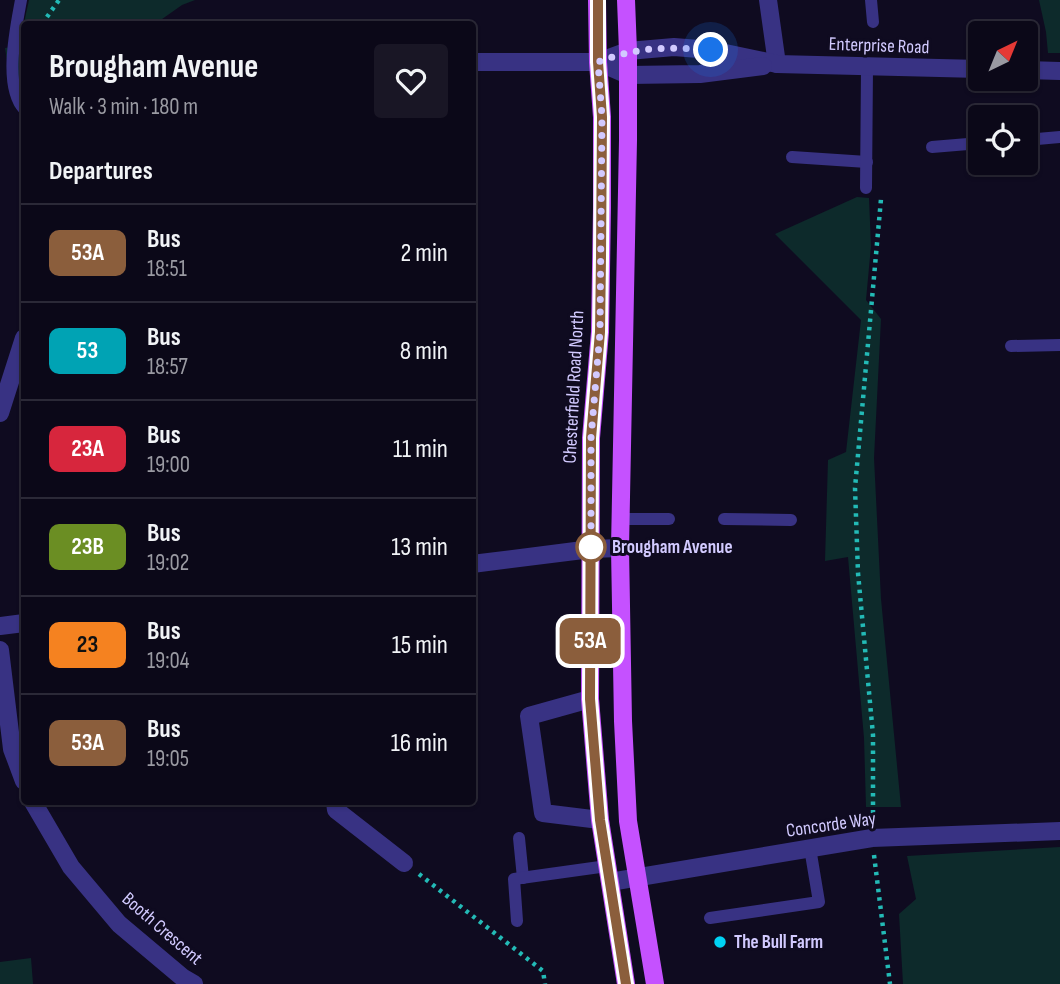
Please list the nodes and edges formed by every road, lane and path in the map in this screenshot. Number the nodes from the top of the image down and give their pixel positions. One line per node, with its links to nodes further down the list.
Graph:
1 (21, 0): 18 (lane)
2 (59, 0): 7 (path)
3 (597, 0): 11 (main road, Chesterfield Road North)
4 (626, 0): 9 (main road)
5 (768, 0): 12 (street)
6 (871, 0): 8 (lane)
7 (44, 21)
8 (873, 22)
9 (628, 51): 11 (street, Enterprise Road); 12 (street, Enterprise Road); 17 (main road)
10 (476, 62): 11 (street)
11 (598, 62): 17 (street); 35 (main road, Chesterfield Road North)
12 (777, 64): 13 (street, Enterprise Road); 17 (street, Enterprise Road)
13 (867, 68): 14 (street, Enterprise Road); 24 (lane)
14 (968, 69)
15 (1038, 70): 16 (street)
16 (1060, 71)
17 (628, 75): 30 (main road)
18 (21, 106)
19 (1060, 137): 20 (lane)
20 (1038, 139)
21 (968, 144): 22 (lane)
22 (932, 147)
23 (792, 157): 24 (lane)
24 (866, 162): 25 (lane)
25 (866, 188): 48 (path)
26 (1011, 345): 27 (lane)
27 (1060, 345)
28 (21, 347): 29 (street)
29 (0, 413)
30 (621, 519): 31 (lane); 34 (main road)
31 (669, 519)
32 (724, 519): 33 (lane)
33 (791, 520)
34 (620, 548): 35 (street); 53 (main road)
35 (591, 549): 36 (street); 40 (main road, Chesterfield Road North)
36 (476, 563)
37 (21, 623): 38 (street)
38 (0, 626)
39 (0, 650): 41 (street)
40 (590, 699): 45 (main road, Chesterfield Road North); 45 (street)
41 (6, 749): 42 (street)
42 (21, 776)
43 (35, 805): 56 (street, Booth Crescent)
44 (335, 805): 50 (street)
45 (600, 820): 51 (main road, Chesterfield Road North)
46 (1060, 831): 48 (street, Concorde Way)
47 (519, 838): 52 (lane)
48 (872, 838): 49 (street, Concorde Way); 60 (path)
49 (810, 848): 53 (street, Concorde Way); 54 (lane)
50 (404, 863): 57 (path)
51 (608, 874): 52 (lane); 53 (street, Concorde Way); 58 (main road, Chesterfield Road North)
52 (523, 878): 55 (lane)
53 (636, 878): 59 (main road)
54 (710, 918)
55 (517, 921)
56 (194, 984)
57 (545, 984)
58 (626, 984)
59 (655, 984)
60 (890, 984)

